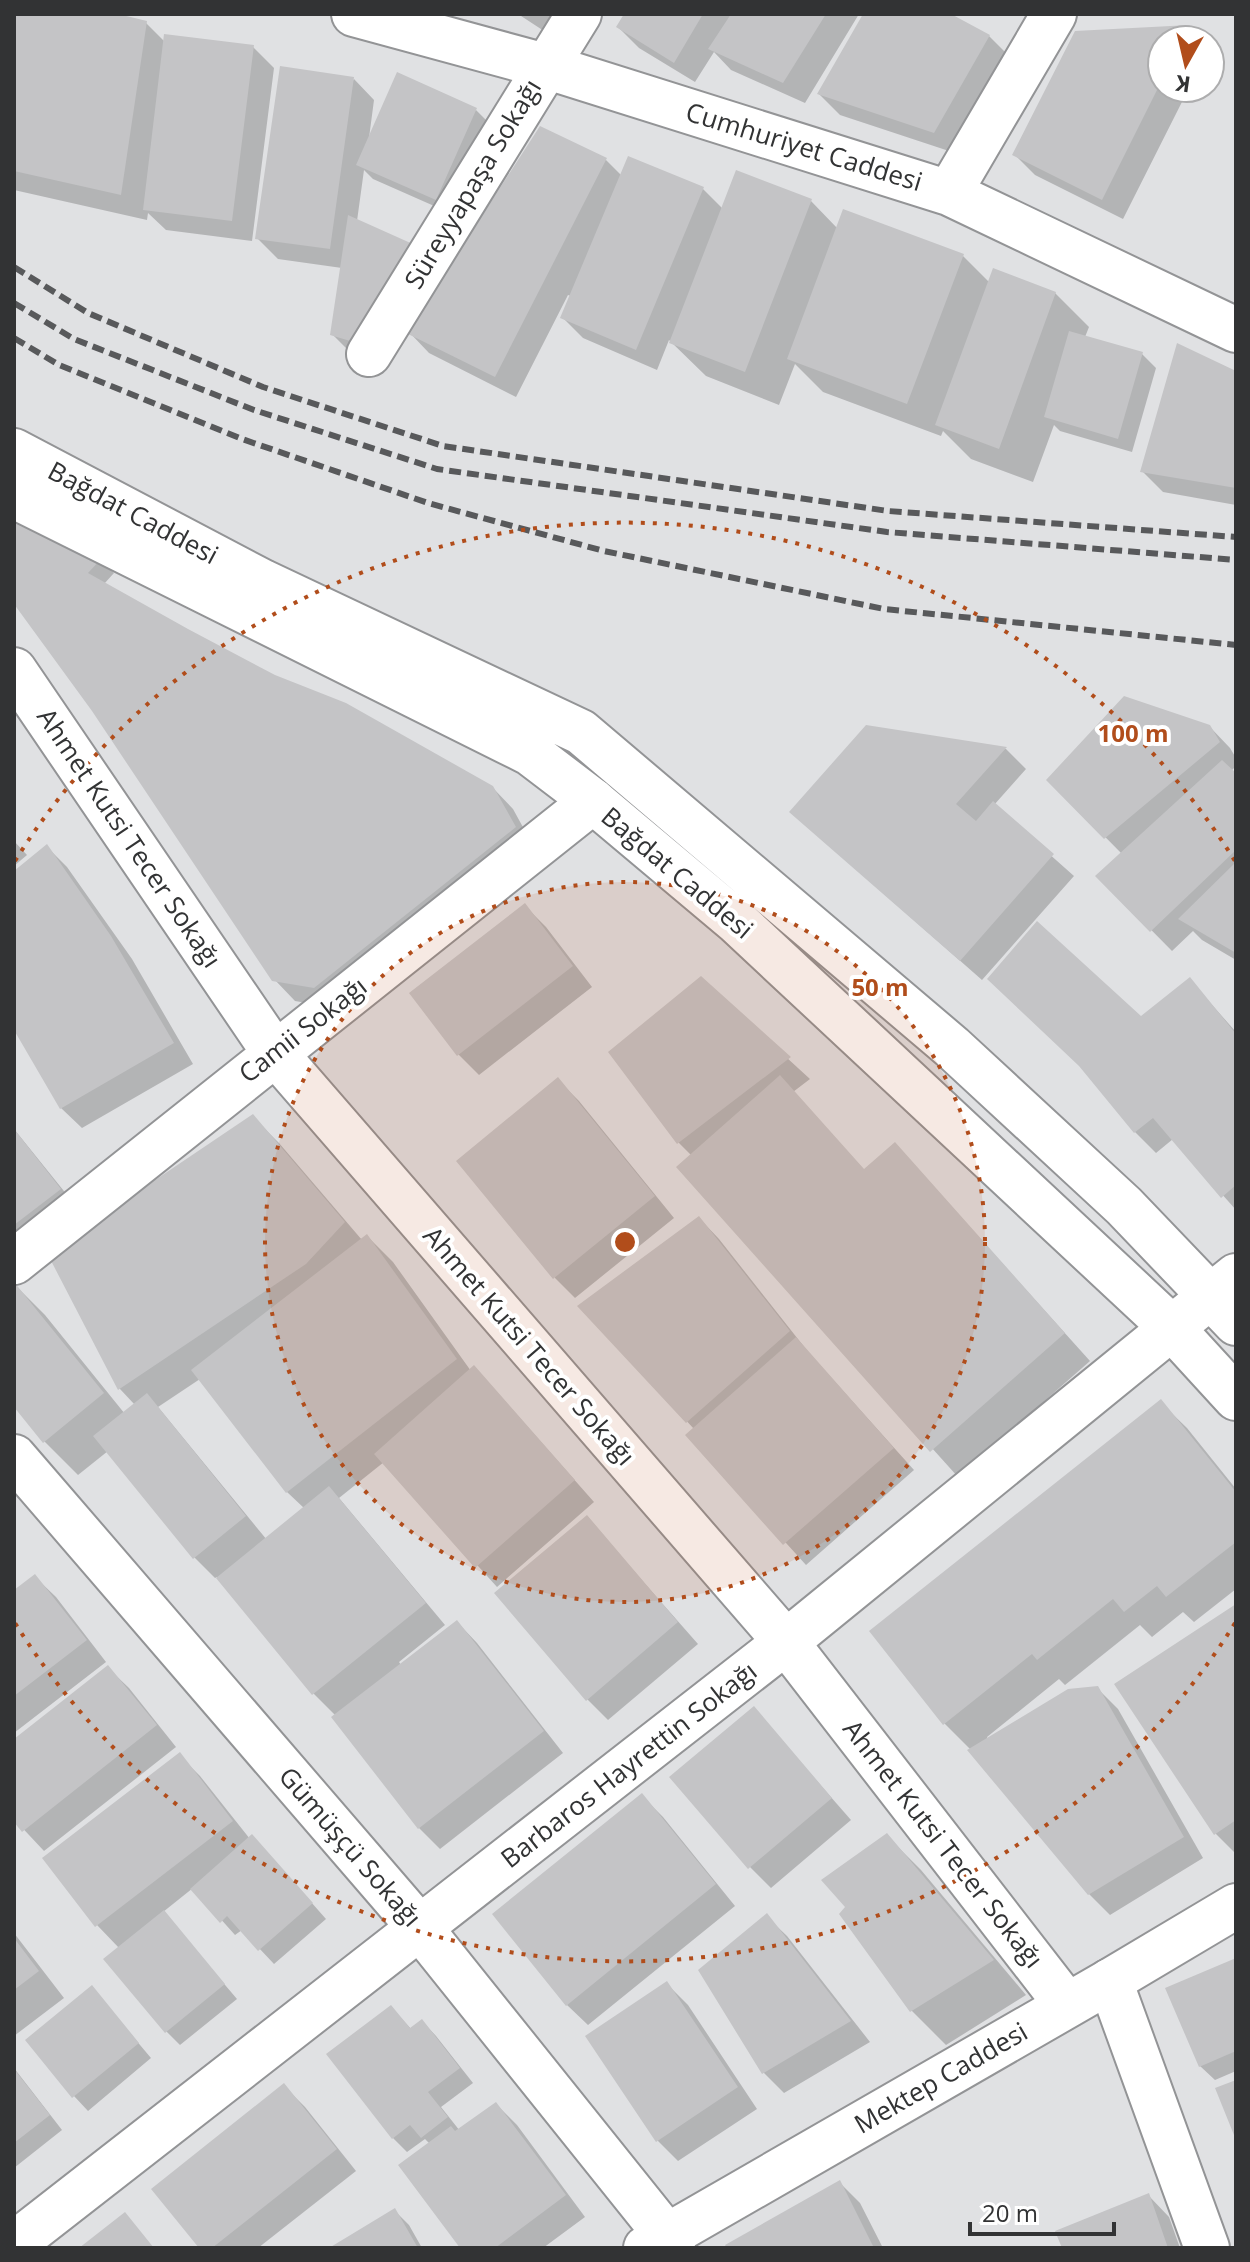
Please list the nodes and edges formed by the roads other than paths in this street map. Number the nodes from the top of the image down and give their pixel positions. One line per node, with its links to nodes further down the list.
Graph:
1 (354, 14): 4 (street, Cumhuriyet Caddesi)
2 (579, 14): 4 (street, Süreyyapaşa Sokağı)
3 (1054, 14): 5 (street)
4 (545, 66): 5 (street, Cumhuriyet Caddesi); 7 (street, Süreyyapaşa Sokağı)
5 (949, 193): 6 (street, Cumhuriyet Caddesi)
6 (1236, 330)
7 (369, 354)
8 (14, 451): 14 (street, Bağdat Caddesi)
9 (14, 496): 11 (street, Bağdat Caddesi)
10 (14, 670): 12 (street, Ahmet Kutsi Tecer Sokağı)
11 (593, 801): 12 (street, Camii Sokağı); 15 (street, Bağdat Caddesi)
12 (274, 1052): 13 (street, Camii Sokağı); 18 (street, Ahmet Kutsi Tecer Sokağı)
13 (14, 1262)
14 (1228, 1298): 15 (street, Barbaros Hayrettin Sokağı)
15 (1171, 1327): 16 (street, Bağdat Caddesi); 18 (street, Barbaros Hayrettin Sokağı)
16 (1236, 1398)
17 (14, 1457): 20 (street, Gümüşçü Sokağı)
18 (786, 1642): 20 (street, Barbaros Hayrettin Sokağı); 22 (street, Ahmet Kutsi Tecer Sokağı)
19 (1236, 1906): 21 (street, Mektep Caddesi)
20 (421, 1929): 23 (street, Barbaros Hayrettin Sokağı); 24 (street, Gümüşçü Sokağı)
21 (1110, 1981): 22 (street, Mektep Caddesi); 25 (street)
22 (1067, 2005): 24 (street, Mektep Caddesi)
23 (14, 2244)
24 (662, 2244)
25 (1207, 2248)

